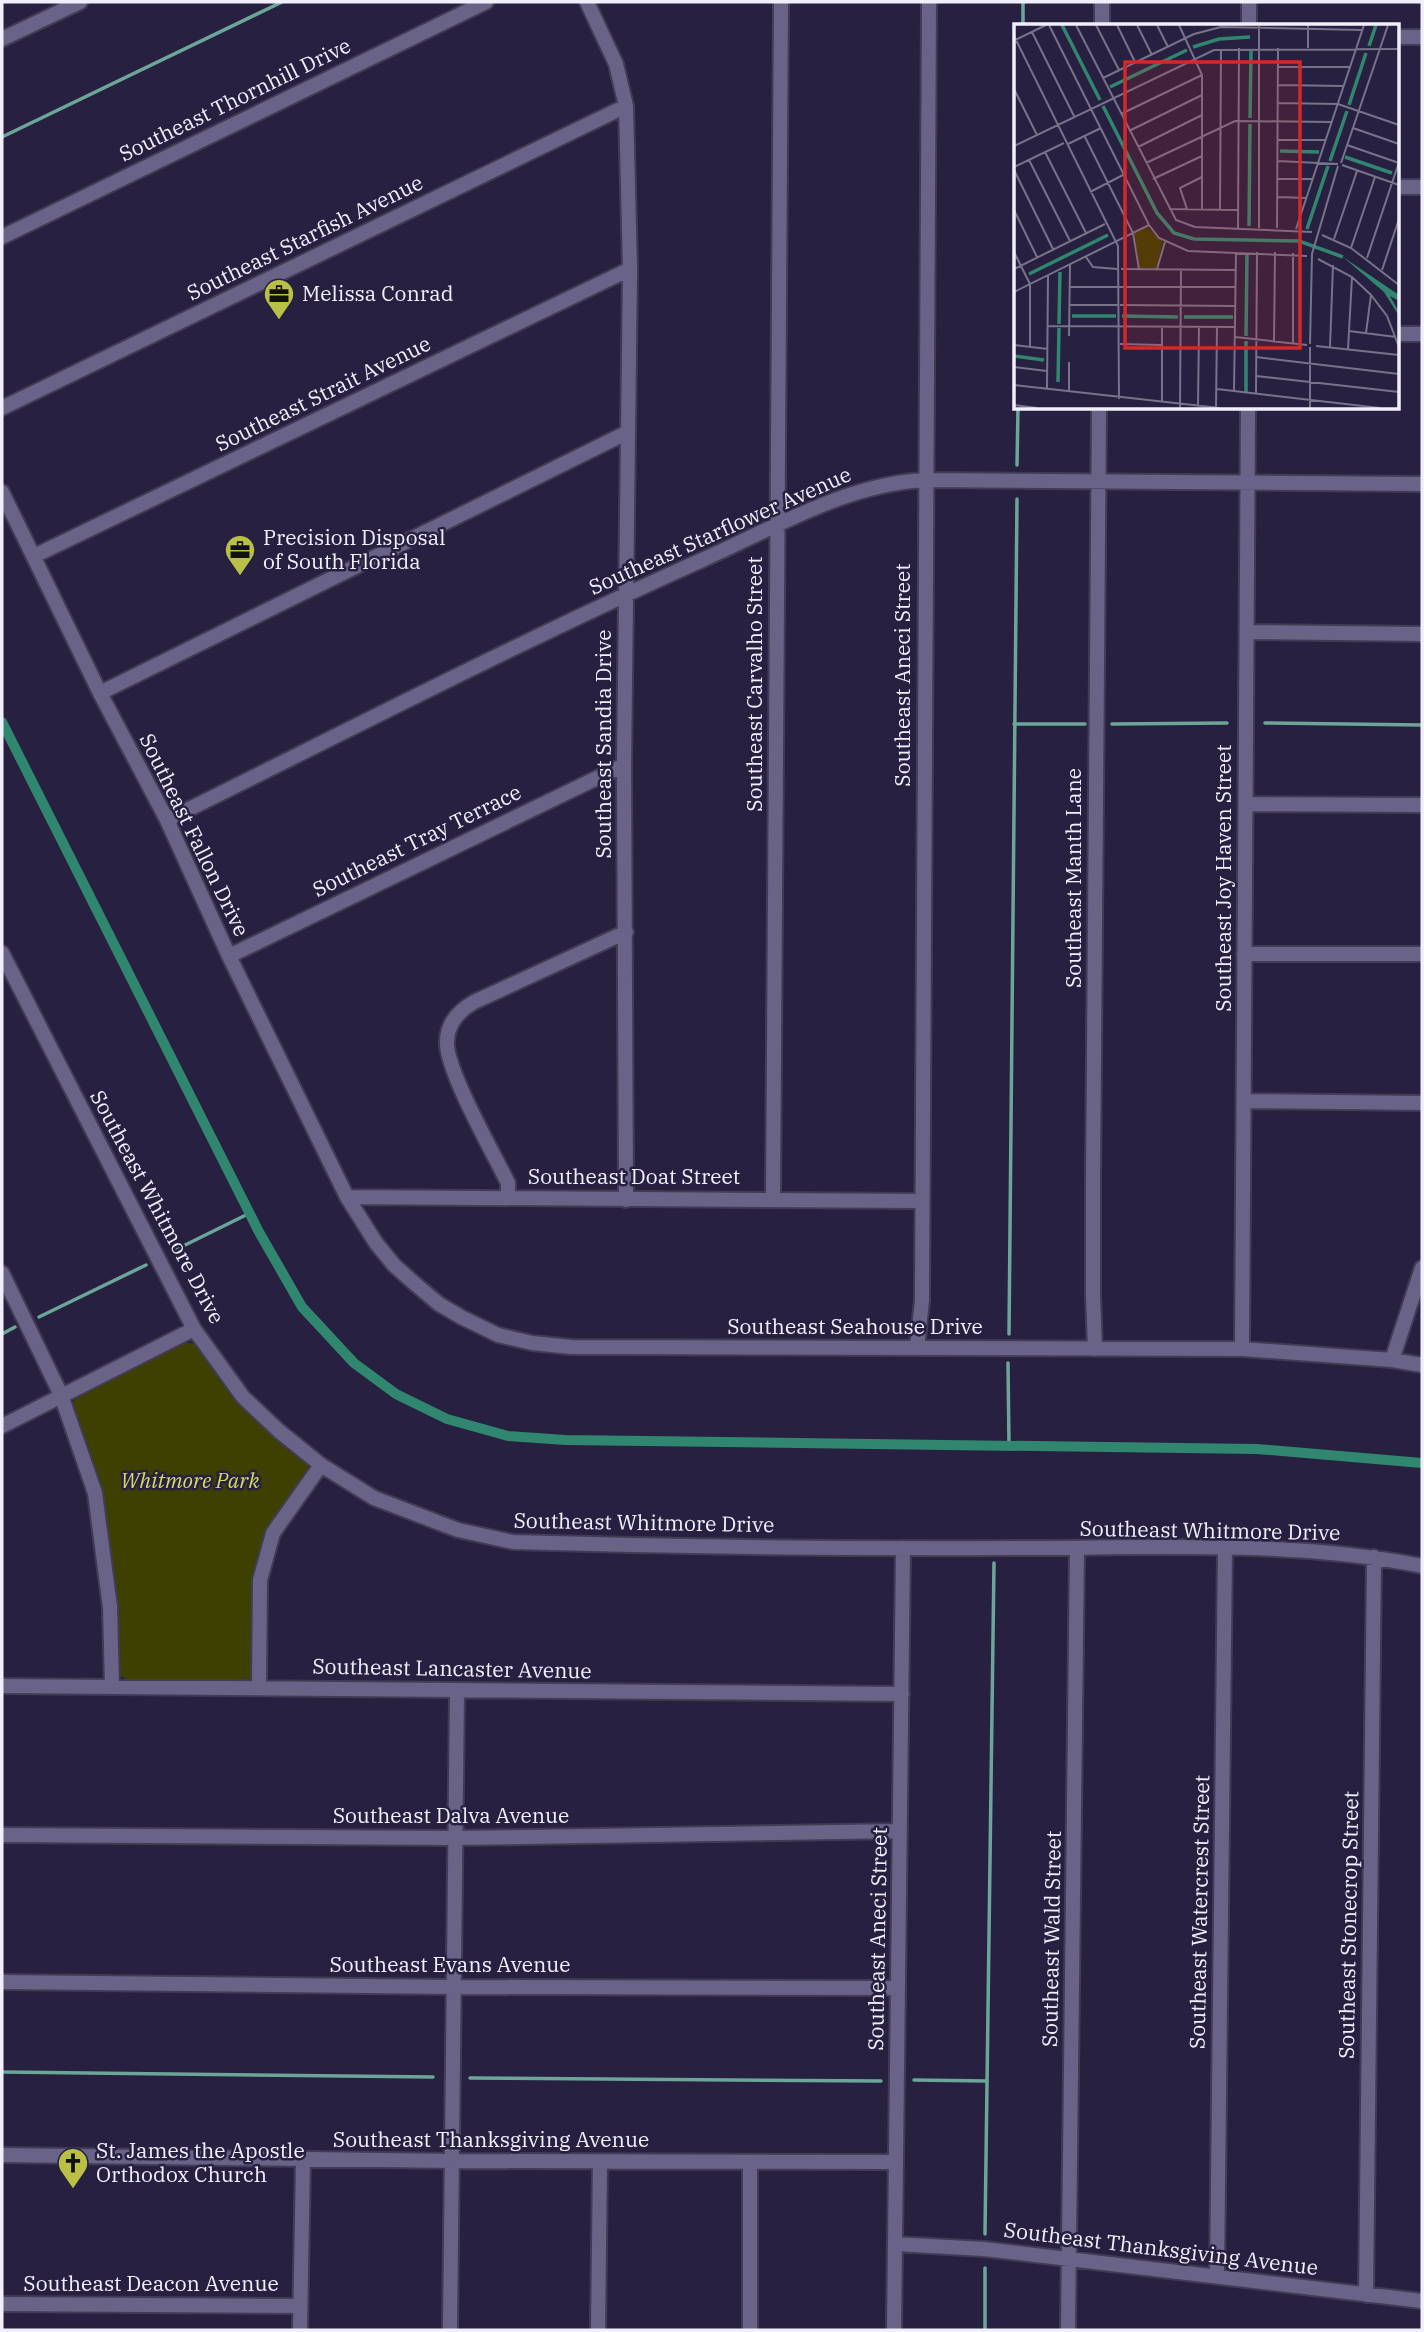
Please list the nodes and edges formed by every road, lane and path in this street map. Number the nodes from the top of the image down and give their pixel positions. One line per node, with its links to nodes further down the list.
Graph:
1 (80, 2): 12 (street)
2 (486, 2): 16 (street, Southeast Thornhill Drive)
3 (587, 2): 13 (street, Southeast Sandia Drive)
4 (781, 2): 29 (street, Southeast Carvalho Street)
5 (929, 2): 24 (street, Southeast Aneci Street)
6 (1102, 2): 8 (street)
7 (1249, 2): 9 (street)
8 (1102, 24)
9 (1249, 24)
10 (1400, 37): 11 (street)
11 (1422, 37)
12 (2, 39)
13 (626, 106): 17 (street, Southeast Sandia Drive); 20 (street, Southeast Starfish Avenue)
14 (1400, 187): 15 (street)
15 (1422, 187)
16 (2, 237)
17 (630, 269): 23 (street, Southeast Sandia Drive); 30 (street, Southeast Strait Avenue)
18 (1400, 334): 19 (street)
19 (1422, 334)
20 (2, 408)
21 (1099, 410): 25 (street, Southeast Manth Lane)
22 (1248, 410): 26 (street, Southeast Joy Haven Street)
23 (628, 432): 31 (street, Southeast Sandia Drive); 34 (street)
24 (925, 480): 25 (street, Southeast Starflower Avenue); 29 (street, Southeast Starflower Avenue); 50 (street, Southeast Aneci Street)
25 (1098, 481): 26 (street, Southeast Starflower Avenue); 55 (street, Southeast Manth Lane)
26 (1247, 484): 27 (street, Southeast Starflower Avenue); 32 (street, Southeast Joy Haven Street)
27 (1422, 484)
28 (2, 492): 30 (street, Southeast Fallon Drive)
29 (777, 526): 31 (street, Southeast Starflower Avenue); 48 (street, Southeast Carvalho Street)
30 (34, 556): 34 (street, Southeast Fallon Drive)
31 (626, 594): 35 (street, Southeast Sandia Drive); 38 (street, Southeast Starflower Avenue)
32 (1247, 632): 33 (street); 36 (street, Southeast Joy Haven Street)
33 (1422, 634)
34 (100, 694): 38 (street, Southeast Fallon Drive)
35 (624, 765): 39 (street, Southeast Sandia Drive); 43 (street, Southeast Tray Terrace)
36 (1246, 804): 37 (street); 41 (street, Southeast Joy Haven Street)
37 (1422, 805)
38 (167, 820): 43 (street, Southeast Fallon Drive)
39 (626, 932): 47 (street); 49 (street, Southeast Sandia Drive)
40 (2, 953): 53 (street, Southeast Whitmore Drive)
41 (1244, 954): 42 (street); 44 (street, Southeast Joy Haven Street)
42 (1422, 954)
43 (229, 956): 46 (street, Southeast Fallon Drive)
44 (1244, 1101): 45 (street); 56 (street, Southeast Joy Haven Street)
45 (1422, 1103)
46 (347, 1197): 47 (street, Southeast Doat Street); 54 (street, Southeast Seahouse Drive)
47 (508, 1197): 49 (street, Southeast Doat Street)
48 (773, 1198): 49 (street, Southeast Doat Street); 50 (street, Southeast Doat Street)
49 (626, 1200)
50 (921, 1201): 54 (street, Southeast Aneci Street)
51 (1422, 1268): 57 (street)
52 (2, 1273): 59 (street)
53 (194, 1329): 59 (street); 61 (street, Southeast Whitmore Drive)
54 (917, 1348): 55 (street, Southeast Seahouse Drive)
55 (1096, 1349): 56 (street, Southeast Seahouse Drive)
56 (1242, 1349): 57 (street, Southeast Seahouse Drive)
57 (1392, 1360): 58 (street, Southeast Seahouse Drive)
58 (1422, 1365)
59 (61, 1395): 60 (street); 68 (street)
60 (2, 1426)
61 (321, 1465): 62 (street, Southeast Whitmore Drive); 69 (street)
62 (903, 1548): 63 (street, Southeast Whitmore Drive); 71 (street, Southeast Aneci Street)
63 (1077, 1548): 64 (street, Southeast Whitmore Drive); 85 (street, Southeast Wald Street)
64 (1225, 1548): 65 (street, Southeast Whitmore Drive); 86 (street, Southeast Watercrest Street)
65 (1374, 1557): 66 (street, Southeast Whitmore Drive); 87 (street, Southeast Stonecrop Street)
66 (1422, 1566)
67 (2, 1686): 68 (street, Southeast Lancaster Avenue)
68 (112, 1686): 69 (street, Southeast Lancaster Avenue)
69 (259, 1686): 70 (street, Southeast Lancaster Avenue)
70 (457, 1691): 71 (street, Southeast Lancaster Avenue); 74 (street)
71 (902, 1693): 72 (street, Southeast Aneci Street)
72 (900, 1831): 74 (street, Southeast Dalva Avenue); 77 (street, Southeast Aneci Street)
73 (2, 1835): 74 (street, Southeast Dalva Avenue)
74 (455, 1838): 76 (street)
75 (2, 1982): 76 (street, Southeast Evans Avenue)
76 (453, 1987): 77 (street, Southeast Evans Avenue); 80 (street)
77 (898, 1988): 83 (street, Southeast Aneci Street)
78 (2, 2155): 79 (street, Southeast Thanksgiving Avenue)
79 (303, 2159): 80 (street, Southeast Thanksgiving Avenue); 90 (street)
80 (453, 2161): 81 (street, Southeast Thanksgiving Avenue); 92 (street)
81 (600, 2162): 82 (street, Southeast Thanksgiving Avenue); 93 (street)
82 (750, 2162): 83 (street, Southeast Thanksgiving Avenue); 94 (street)
83 (896, 2162): 84 (street, Southeast Aneci Street)
84 (895, 2244): 85 (street, Southeast Thanksgiving Avenue); 95 (street, Southeast Aneci Street)
85 (1069, 2260): 86 (street, Southeast Thanksgiving Avenue); 96 (street, Southeast Wald Street)
86 (1217, 2276): 87 (street, Southeast Thanksgiving Avenue)
87 (1366, 2295): 88 (street, Southeast Thanksgiving Avenue)
88 (1422, 2301)
89 (2, 2304): 90 (street, Southeast Deacon Avenue)
90 (300, 2306): 91 (street)
91 (300, 2330)
92 (450, 2330)
93 (598, 2330)
94 (750, 2330)
95 (894, 2330)
96 (1068, 2330)

